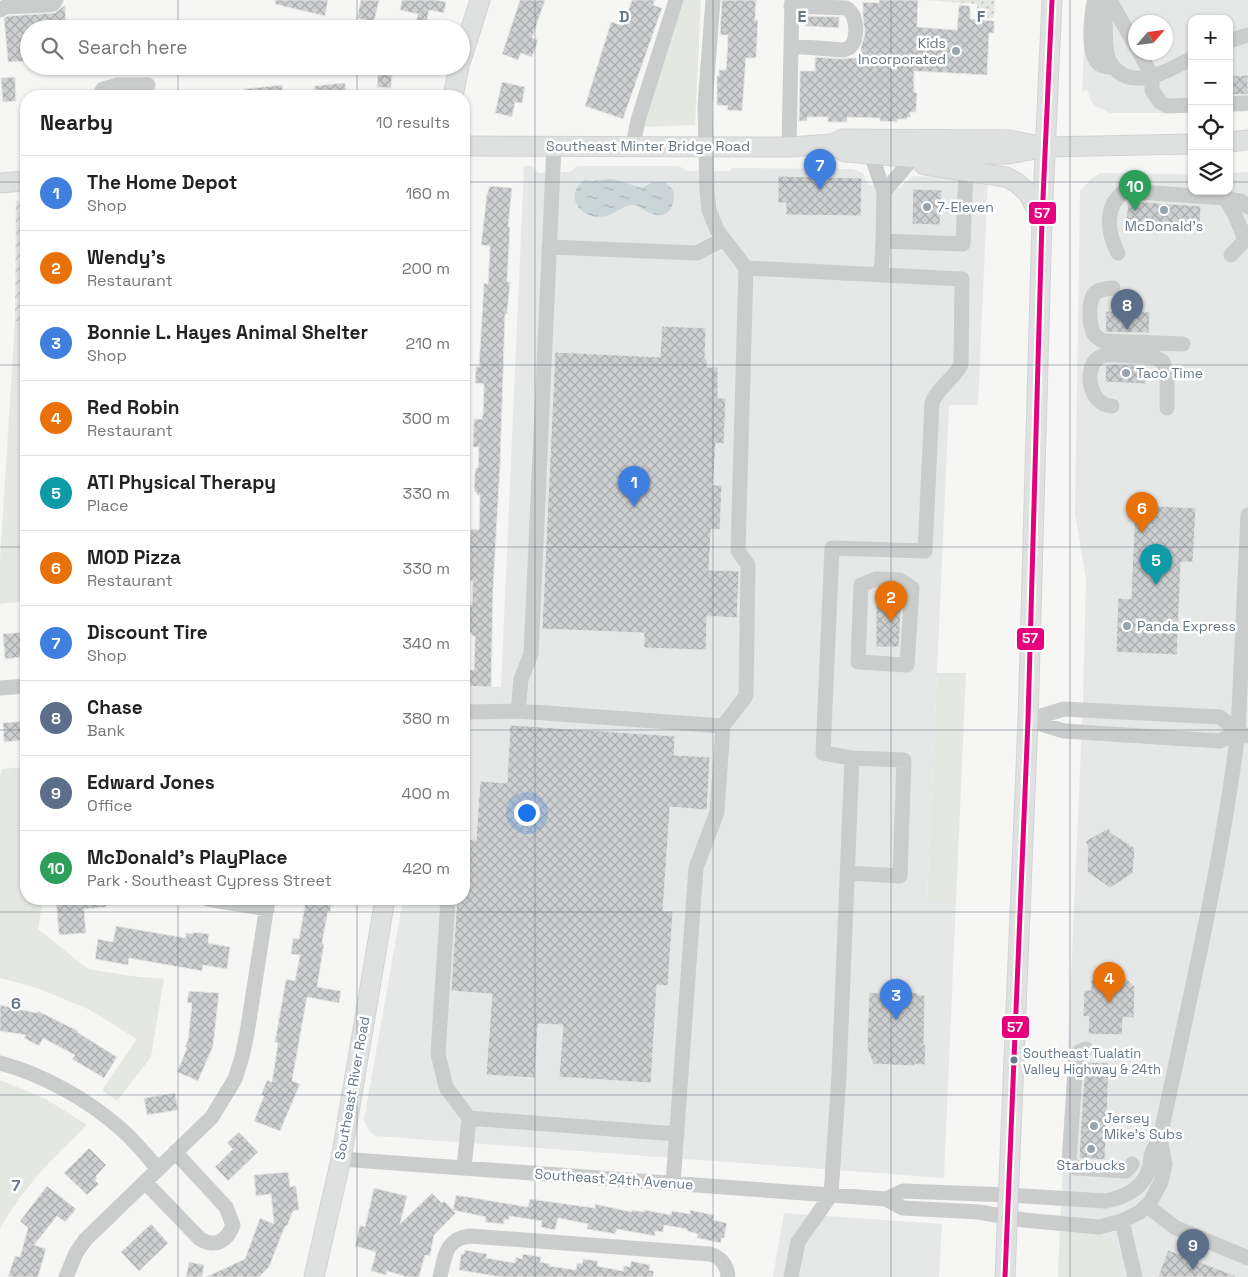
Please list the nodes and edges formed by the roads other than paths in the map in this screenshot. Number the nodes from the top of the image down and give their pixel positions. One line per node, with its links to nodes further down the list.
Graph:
1 (56, 0): 10 (street)
2 (480, 0): 11 (main road)
3 (676, 0): 33 (street)
4 (713, 0): 34 (street)
5 (1052, 0): 36 (main road)
6 (1096, 0): 18 (street)
7 (1105, 0): 18 (street)
8 (1110, 0): 12 (street)
9 (792, 3): 15 (street); 15 (street)
10 (0, 10)
11 (470, 32)
12 (1128, 33)
13 (1248, 35): 14 (street)
14 (1233, 40)
15 (791, 46): 35 (street)
16 (1143, 60): 20 (street)
17 (1188, 60): 20 (street)
18 (1113, 67): 20 (street)
19 (458, 75): 23 (main road)
20 (1152, 76): 26 (street)
21 (148, 85): 22 (street)
22 (102, 90)
23 (454, 90)
24 (1248, 103): 25 (street)
25 (1233, 104)
26 (1188, 105)
27 (1248, 140): 28 (main road)
28 (1233, 142)
29 (832, 144): 35 (main road, Southeast Minter Bridge Road); 36 (main road, Southeast Minter Bridge Road); 37 (main road, Southeast Minter Bridge Road)
30 (1188, 144): 36 (main road)
31 (554, 145): 32 (main road, Southeast Minter Bridge Road); 33 (main road, Southeast Minter Bridge Road); 49 (street)
32 (470, 146)
33 (633, 146): 34 (main road, Southeast Minter Bridge Road)
34 (706, 146): 35 (main road, Southeast Minter Bridge Road); 47 (street)
35 (788, 147)
36 (1046, 148): 38 (main road, Southeast Minter Bridge Road); 45 (main road)
37 (871, 154): 38 (main road, Southeast Minter Bridge Road); 42 (street)
38 (916, 158): 39 (main road); 42 (street)
39 (966, 171): 45 (main road); 48 (street)
40 (20, 181): 41 (main road)
41 (0, 183)
42 (884, 192): 48 (street)
43 (1225, 198): 44 (street); 46 (street); 50 (street)
44 (1248, 207)
45 (1042, 220): 64 (main road)
46 (1247, 236): 51 (street)
47 (724, 239): 49 (street); 52 (street)
48 (883, 241): 53 (street)
49 (549, 247): 62 (street)
50 (1118, 253)
51 (1231, 254)
52 (746, 268): 53 (street); 65 (street)
53 (881, 275): 67 (street)
54 (1113, 288): 55 (street)
55 (1183, 344)
56 (1112, 406): 57 (street)
57 (1166, 408)
58 (1248, 515): 66 (street)
59 (907, 665): 59 (street)
60 (20, 686): 61 (street)
61 (0, 688)
62 (518, 710): 63 (street); 65 (street)
63 (470, 712)
64 (1028, 720): 66 (street); 66 (street); 85 (main road)
65 (722, 726): 75 (street)
66 (1243, 734): 76 (street)
67 (852, 758): 68 (street); 68 (street)
68 (848, 873): 84 (street)
69 (268, 905): 77 (street)
70 (383, 905): 78 (main road, Southeast River Road)
71 (448, 905): 74 (street)
72 (1086, 1049): 79 (street)
73 (0, 1063): 81 (street)
74 (469, 1118): 75 (street); 80 (street)
75 (677, 1134): 83 (street)
76 (1160, 1138): 85 (street, Southeast 24th Avenue); 87 (street)
77 (175, 1152): 81 (street); 82 (street)
78 (341, 1158): 80 (street, Southeast 24th Avenue); 92 (main road, Southeast River Road)
79 (1132, 1164)
80 (464, 1168): 83 (street, Southeast 24th Avenue)
81 (158, 1169): 82 (street)
82 (144, 1182): 91 (street)
83 (673, 1183): 84 (street, Southeast 24th Avenue)
84 (831, 1195): 86 (street, Southeast 24th Avenue); 95 (street)
85 (1008, 1195): 86 (street, Southeast 24th Avenue); 88 (main road)
86 (886, 1199): 88 (street, Southeast 24th Avenue)
87 (1147, 1206): 89 (street, Southeast 24th Avenue); 90 (street)
88 (1007, 1217): 89 (street, Southeast 24th Avenue); 96 (main road)
89 (1122, 1221): 97 (street)
90 (1248, 1258)
91 (66, 1277)
92 (314, 1277)
93 (440, 1277): 94 (street)
94 (728, 1277)
95 (791, 1277)
96 (1005, 1277)
97 (1135, 1277)

